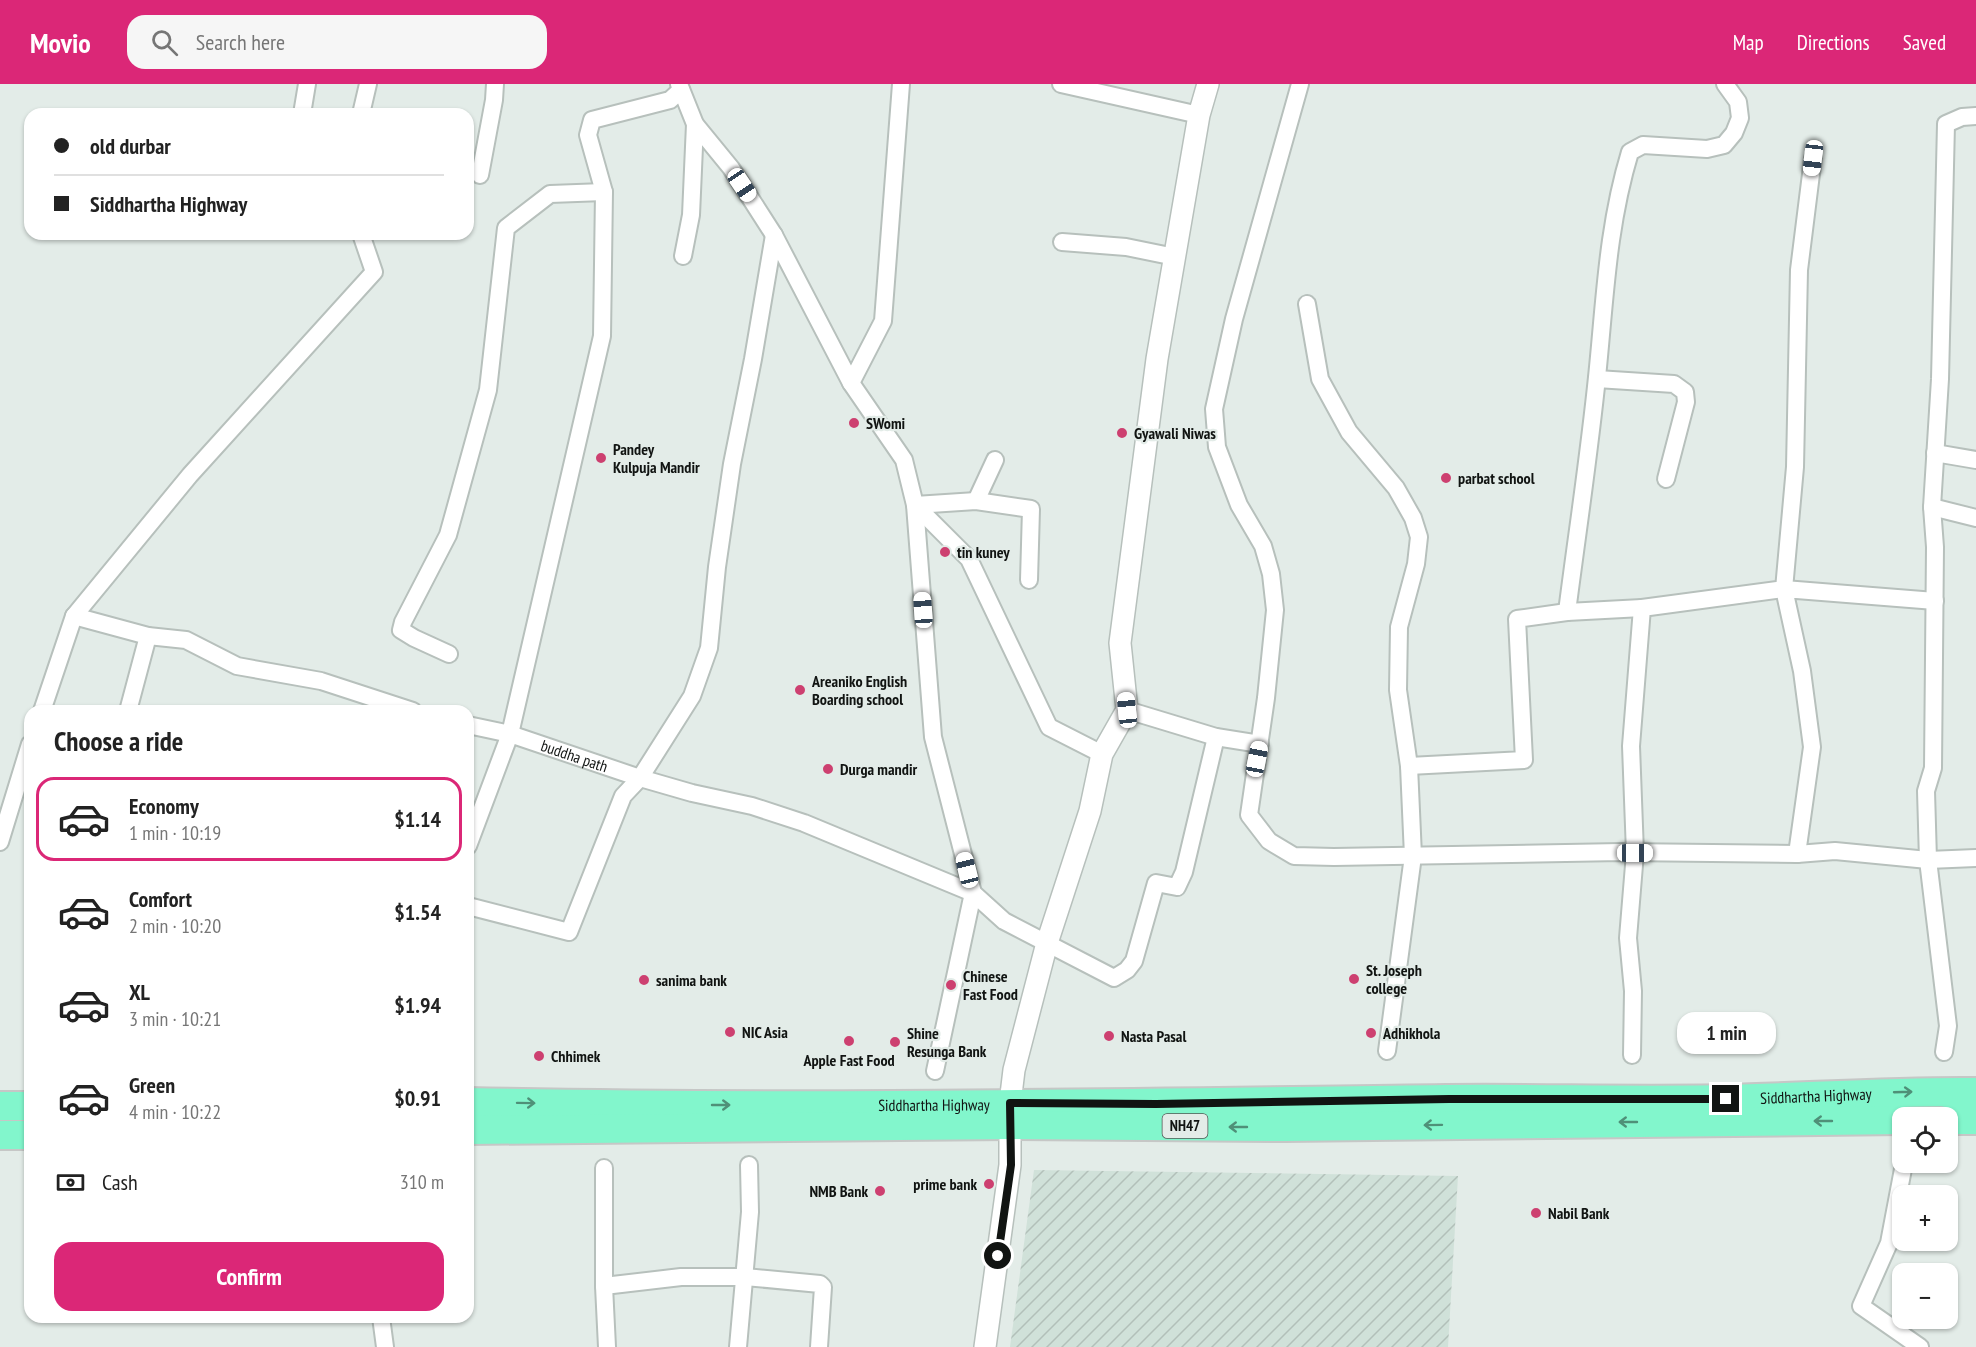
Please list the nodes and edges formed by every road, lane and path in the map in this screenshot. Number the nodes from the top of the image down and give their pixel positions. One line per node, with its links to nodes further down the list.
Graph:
1 (307, 84): 10 (street)
2 (368, 84): 11 (street)
3 (495, 84): 16 (street)
4 (901, 84): 25 (street)
5 (1061, 84): 12 (street)
6 (1208, 84): 12 (street)
7 (1300, 84): 49 (street)
8 (1725, 84): 24 (street)
9 (680, 87): 14 (street); 17 (street)
10 (303, 108)
11 (362, 108)
12 (1199, 115): 22 (street)
13 (1976, 116): 26 (street)
14 (695, 124): 18 (street); 21 (street)
15 (1813, 158): 35 (street)
16 (480, 175)
17 (604, 192): 41 (street); 47 (street)
18 (774, 235): 25 (street); 53 (street)
19 (363, 240): 39 (street)
20 (1062, 242): 22 (street)
21 (683, 256)
22 (1174, 257): 45 (street)
23 (1307, 304): 52 (street)
24 (1597, 379): 29 (street); 38 (street)
25 (851, 383): 31 (street)
26 (1935, 453): 28 (street); 32 (street)
27 (995, 460): 30 (street)
28 (1976, 460)
29 (1666, 479)
30 (976, 501): 31 (street); 34 (street)
31 (915, 505): 50 (street); 61 (street)
32 (1932, 507): 33 (street); 36 (street)
33 (1976, 518)
34 (1029, 580)
35 (1784, 590): 36 (street); 37 (street); 57 (street)
36 (1935, 601): 60 (street)
37 (1642, 608): 38 (street); 56 (street)
38 (1567, 612): 52 (street)
39 (74, 616): 40 (street); 42 (street)
40 (148, 636): 43 (street); 44 (street)
41 (449, 654)
42 (44, 705)
43 (130, 705)
44 (395, 705)
45 (1127, 710): 48 (street); 50 (street)
46 (474, 725): 47 (street, buddha path)
47 (510, 734): 53 (street, buddha path); 54 (street)
48 (1216, 737): 49 (street); 63 (street)
49 (1260, 744): 58 (street)
50 (1102, 753): 63 (street)
51 (24, 764): 55 (street)
52 (1409, 766): 58 (street)
53 (640, 778): 61 (street, buddha path); 62 (street)
54 (474, 830)
55 (0, 842)
56 (1635, 853): 57 (street); 58 (street); 66 (street)
57 (1797, 854): 60 (street)
58 (1413, 856): 64 (street)
59 (1976, 858): 60 (street)
60 (1928, 860): 65 (street)
61 (973, 892): 63 (street); 67 (street)
62 (474, 908)
63 (1047, 943): 72 (street)
64 (1387, 1051)
65 (1944, 1052)
66 (1632, 1055)
67 (935, 1071)
68 (1976, 1092): 72 (highway, Siddhartha Highway / NH47, one-way to 68)
69 (474, 1102): 72 (highway, Siddhartha Highway / NH47, one-way to 72)
70 (0, 1106): 71 (highway)
71 (24, 1106)
72 (1010, 1114): 73 (highway, Siddhartha Highway / NH47, one-way to 72); 76 (highway, Siddhartha Highway / NH47); 89 (street)
73 (1892, 1120)
74 (1958, 1120): 75 (highway)
75 (1976, 1120)
76 (474, 1130)
77 (0, 1135): 78 (highway)
78 (24, 1135)
79 (749, 1165): 82 (street)
80 (604, 1168): 83 (street)
81 (1902, 1173): 90 (street)
82 (745, 1277): 83 (street); 87 (street); 88 (street)
83 (604, 1286): 86 (street)
84 (382, 1323): 85 (street)
85 (385, 1347)
86 (607, 1347)
87 (738, 1347)
88 (819, 1347)
89 (985, 1347)
90 (1920, 1347)

